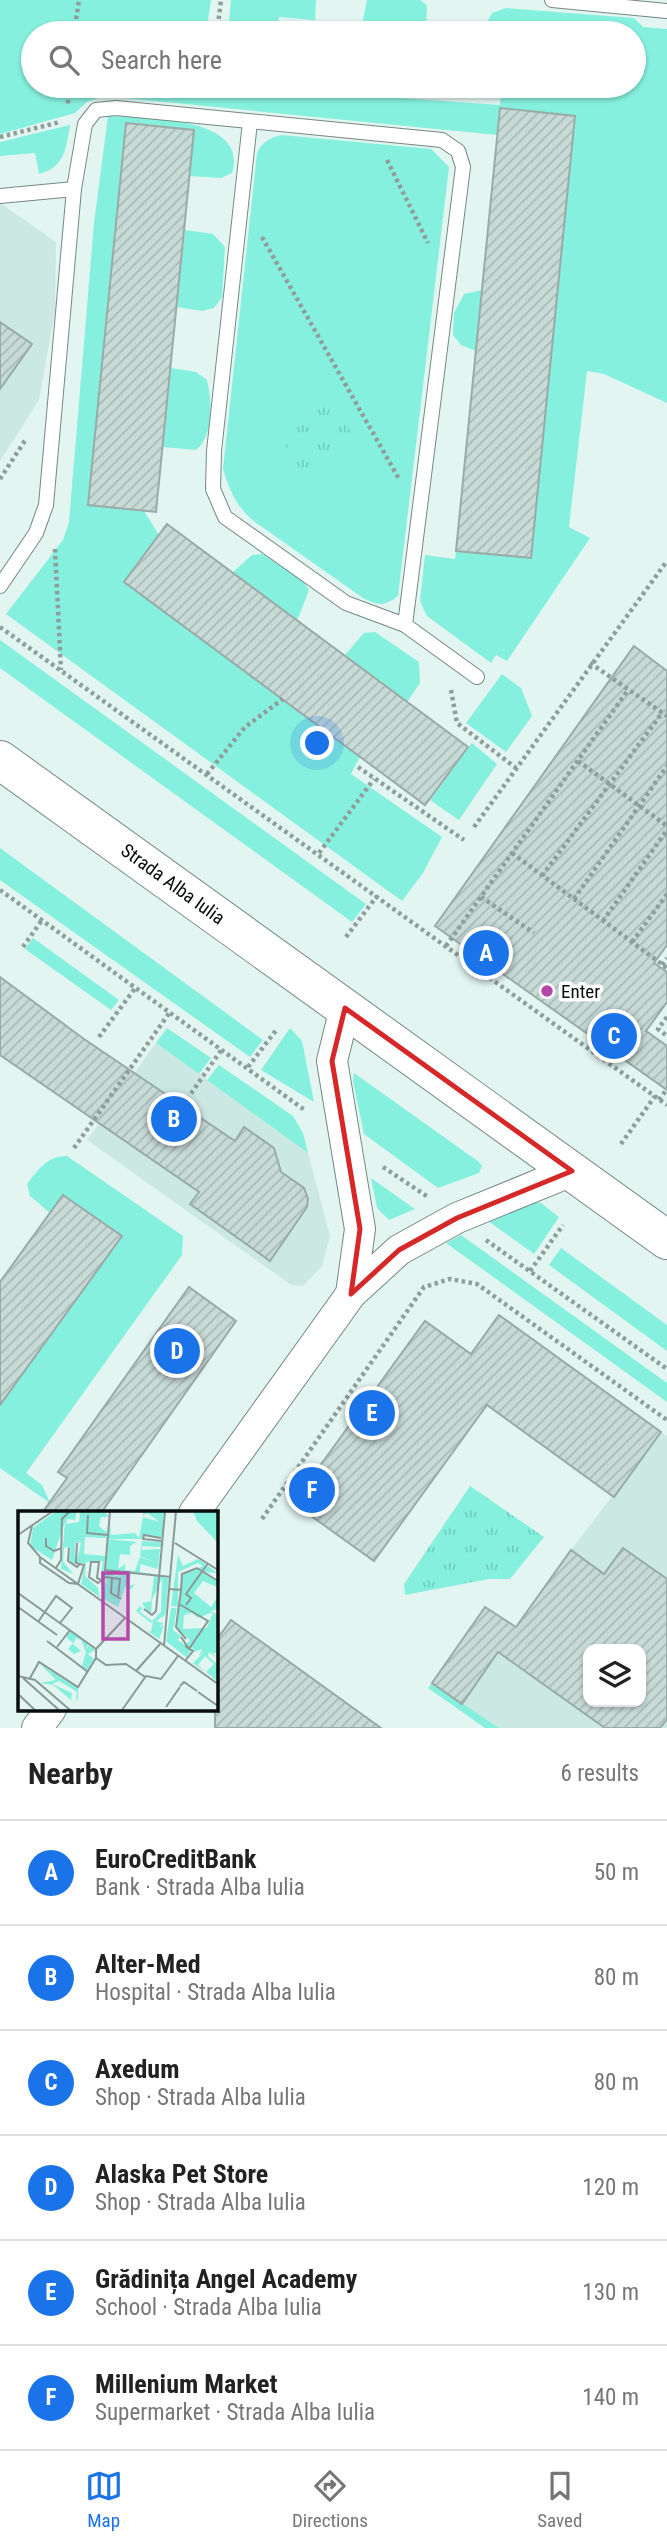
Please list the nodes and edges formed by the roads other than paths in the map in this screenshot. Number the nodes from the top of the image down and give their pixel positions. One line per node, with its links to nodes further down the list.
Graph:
1 (552, 0): 2 (lane)
2 (667, 11)
3 (250, 122): 4 (lane); 7 (lane); 7 (lane)
4 (74, 189): 5 (lane); 6 (lane)
5 (0, 196)
6 (0, 586)
7 (405, 625): 8 (lane)
8 (477, 677)
9 (0, 760): 10 (main road, Strada Alba Iulia)
10 (345, 1008): 11 (main road, Strada Alba Iulia); 13 (street)
11 (572, 1171): 12 (main road, Strada Alba Iulia); 13 (street)
12 (667, 1240)
13 (351, 1294): 14 (street)
14 (195, 1511)
15 (50, 1710): 16 (street)
16 (37, 1728)

